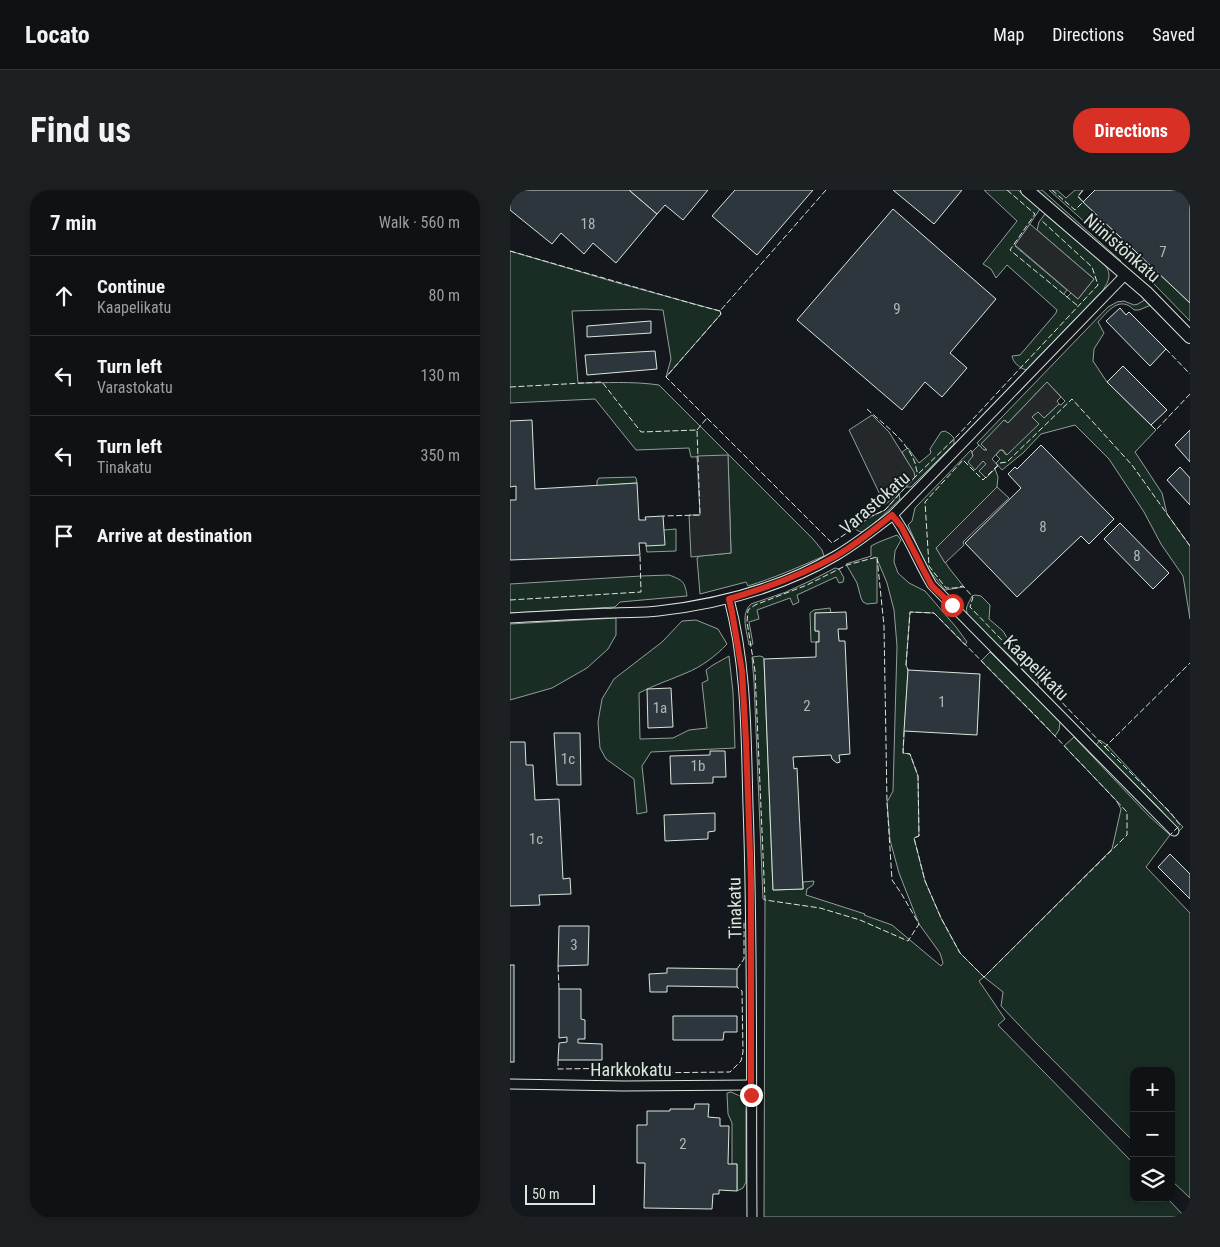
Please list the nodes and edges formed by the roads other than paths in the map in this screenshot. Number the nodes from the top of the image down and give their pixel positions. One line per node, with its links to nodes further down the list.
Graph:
1 (1027, 190): 2 (street, Niinistönkatu)
2 (1126, 274): 3 (street, Niinistönkatu); 4 (street, Varastokatu)
3 (1190, 337)
4 (892, 515): 5 (street, Varastokatu); 7 (street, Kaapelikatu)
5 (729, 599): 6 (street, Varastokatu); 9 (street, Tinakatu)
6 (510, 618)
7 (1174, 831)
8 (510, 1084): 9 (street, Harkkokatu)
9 (751, 1085): 10 (street, Tinakatu)
10 (752, 1217)

